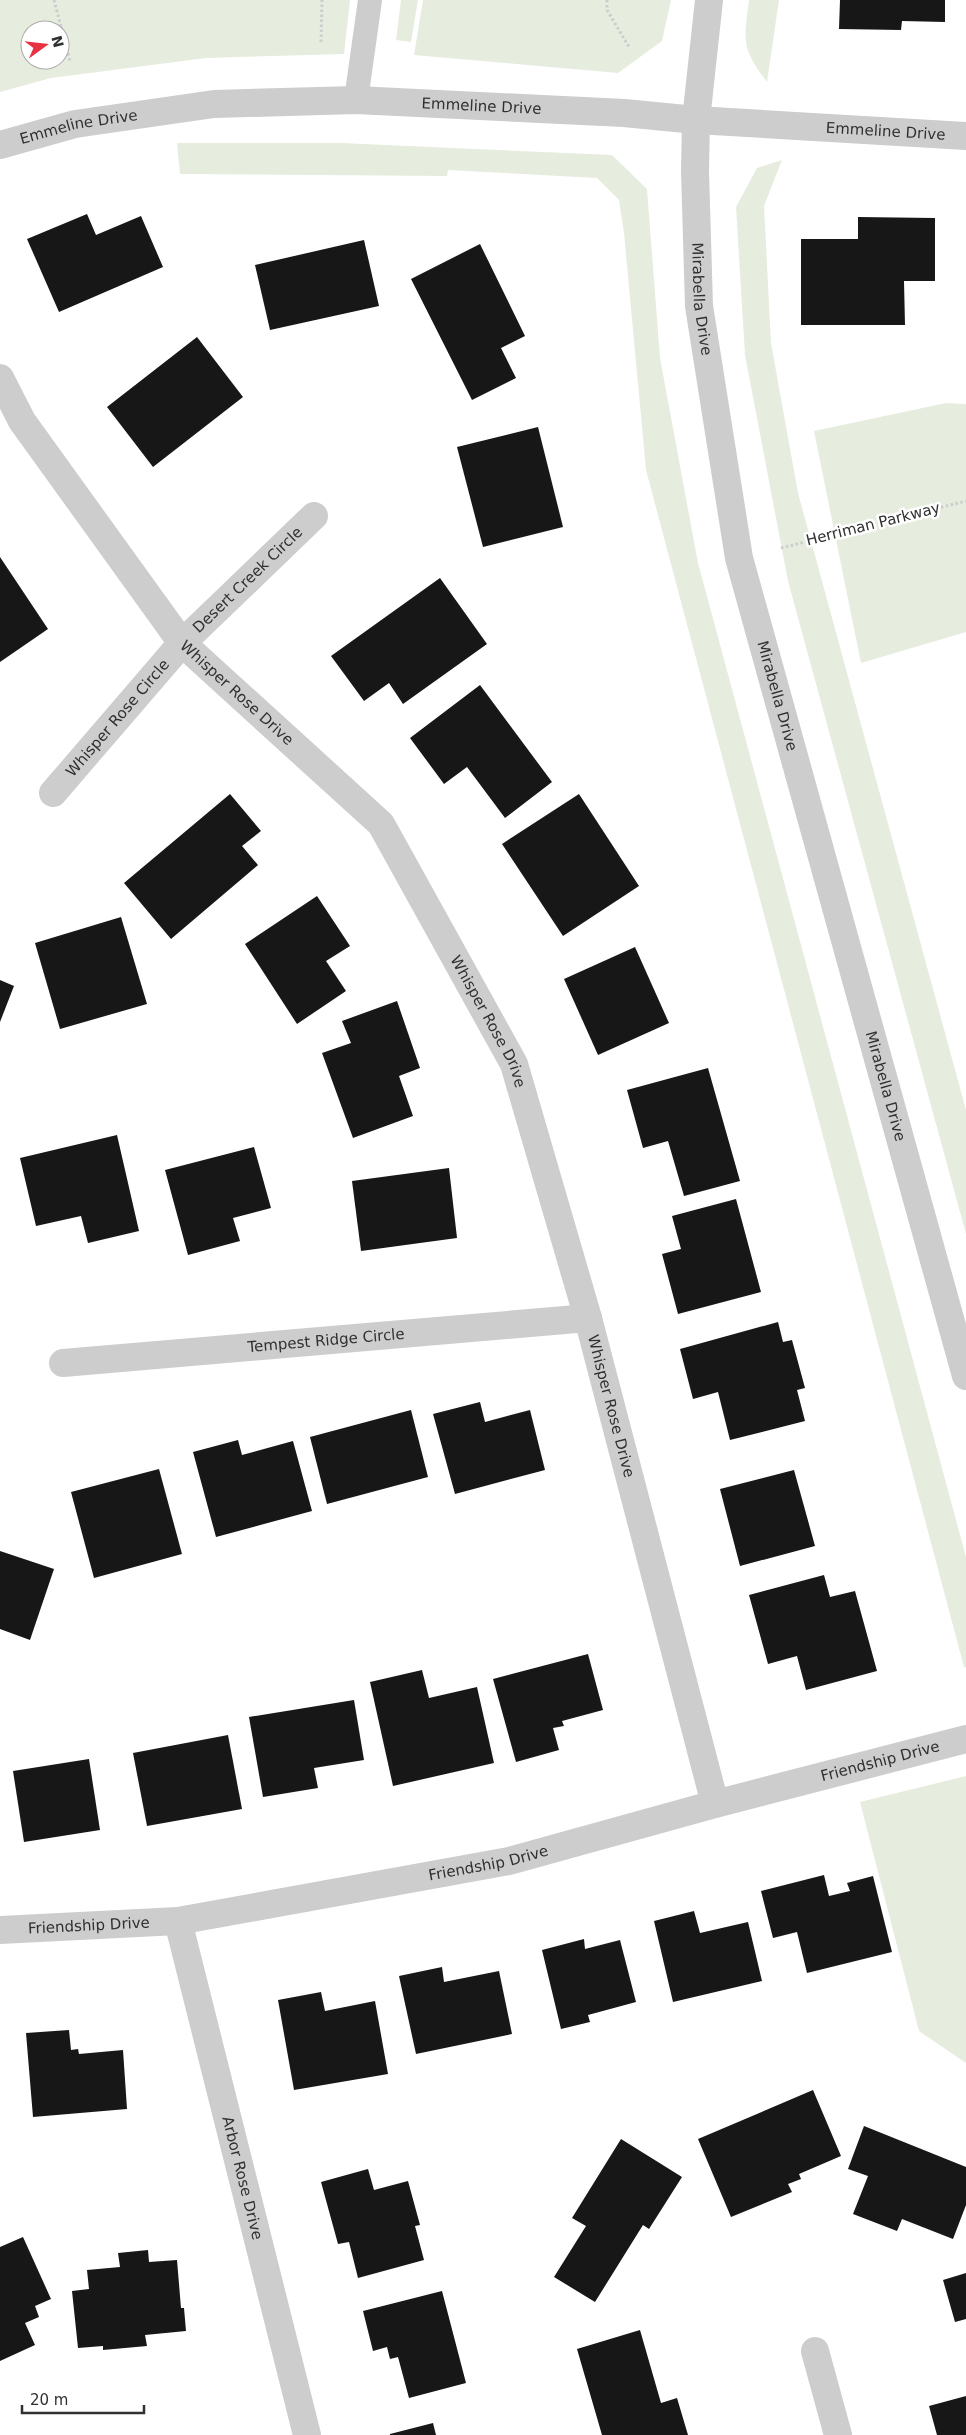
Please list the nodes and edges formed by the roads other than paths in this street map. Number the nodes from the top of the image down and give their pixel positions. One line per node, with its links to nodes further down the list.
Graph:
1 (370, 0): 3 (lane)
2 (709, 0): 4 (street, Mirabella Drive)
3 (356, 100): 4 (street, Emmeline Drive); 6 (street, Emmeline Drive)
4 (696, 120): 5 (street, Emmeline Drive); 13 (street, Mirabella Drive)
5 (966, 136)
6 (0, 145)
7 (0, 378): 9 (street, Whisper Rose Drive)
8 (314, 516): 9 (street, Desert Creek Circle)
9 (182, 643): 10 (street, Whisper Rose Circle); 11 (street, Whisper Rose Drive)
10 (53, 793)
11 (588, 1318): 12 (street, Tempest Ridge Circle); 15 (street, Whisper Rose Drive)
12 (63, 1363)
13 (966, 1376)
14 (966, 1739): 15 (street, Friendship Drive)
15 (715, 1804): 16 (street, Friendship Drive)
16 (178, 1921): 17 (street, Friendship Drive); 19 (street, Arbor Rose Drive)
17 (0, 1930)
18 (814, 2351): 20 (street)
19 (307, 2435)
20 (838, 2435)

